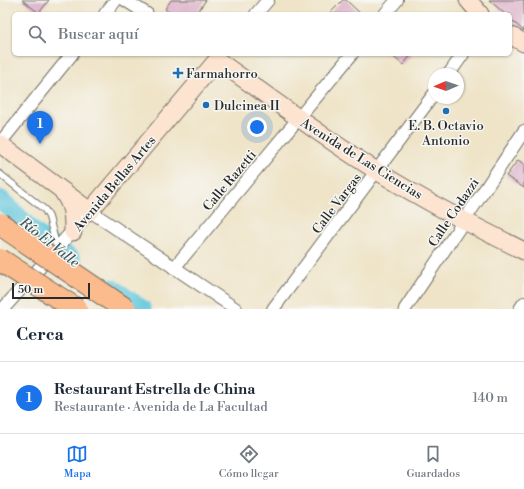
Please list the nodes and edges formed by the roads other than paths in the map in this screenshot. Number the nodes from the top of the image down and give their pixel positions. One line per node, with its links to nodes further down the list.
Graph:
1 (116, 0): 6 (street)
2 (125, 0): 7 (street)
3 (268, 0): 8 (street)
4 (397, 0): 9 (street)
5 (468, 0): 10 (street)
6 (107, 12)
7 (143, 12)
8 (258, 12)
9 (387, 12)
10 (478, 12)
11 (512, 36): 12 (street)
12 (524, 43)
13 (70, 56): 21 (street)
14 (215, 56): 19 (street, Avenida de Las Ciencias); 25 (street, Avenida Bellas Artes)
15 (350, 56): 19 (street, Calle Razetti)
16 (462, 56): 17 (street)
17 (452, 68)
18 (428, 102): 22 (street, Calle Vargas)
19 (299, 118): 22 (street, Avenida de Las Ciencias); 34 (street, Calle Razetti)
20 (524, 130): 27 (street, Calle Codazzi)
21 (0, 143): 24 (street)
22 (377, 171): 27 (street, Avenida de Las Ciencias); 43 (street, Calle Vargas)
23 (0, 174): 31 (lane)
24 (61, 188): 25 (street); 26 (street); 29 (street)
25 (106, 192): 26 (street, Avenida Bellas Artes)
26 (90, 211): 29 (street, Avenida Bellas Artes); 34 (street)
27 (464, 221): 32 (street, Avenida de Las Ciencias); 44 (street, Calle Codazzi)
28 (0, 224): 41 (highway, bridge)
29 (72, 232): 31 (street, Avenida Bellas Artes)
30 (0, 239): 40 (highway)
31 (57, 249): 37 (street, Avenida Bellas Artes)
32 (524, 251)
33 (0, 260): 39 (highway, bridge)
34 (174, 268): 42 (street)
35 (0, 275): 38 (highway)
36 (524, 303): 45 (street)
37 (3, 309)
38 (53, 309)
39 (76, 309)
40 (103, 309)
41 (125, 309)
42 (236, 309)
43 (273, 309)
44 (405, 309)
45 (520, 309)

